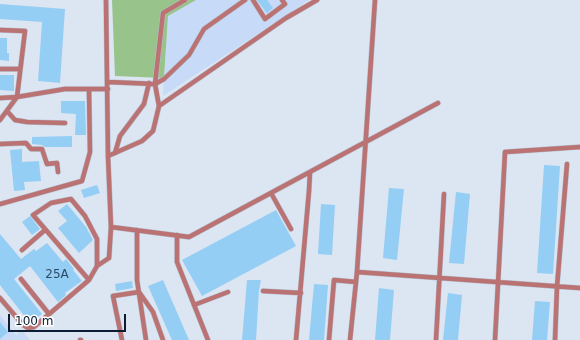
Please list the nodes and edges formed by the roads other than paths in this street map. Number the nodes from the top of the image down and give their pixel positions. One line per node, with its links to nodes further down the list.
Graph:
1 (106, 0): 11 (lane)
2 (185, 0): 13 (lane)
3 (246, 0): 13 (lane)
4 (253, 0): 5 (lane)
5 (282, 0)
6 (317, 0): 19 (lane)
7 (374, 0): 23 (lane)
8 (0, 30): 10 (lane)
9 (0, 69): 10 (lane)
10 (20, 69): 16 (lane)
11 (108, 82): 12 (lane); 15 (lane)
12 (149, 83): 13 (lane); 26 (lane)
13 (154, 84): 19 (lane)
14 (89, 89): 15 (lane); 16 (lane); 33 (lane)
15 (108, 89): 27 (lane)
16 (17, 97): 17 (lane); 20 (lane)
17 (0, 98)
18 (438, 103): 23 (lane)
19 (159, 106): 26 (lane)
20 (7, 111): 21 (lane); 22 (lane)
21 (0, 120)
22 (65, 123)
23 (365, 142): 30 (lane); 41 (lane)
24 (0, 144): 29 (lane)
25 (580, 147): 46 (lane)
26 (115, 152): 27 (lane)
27 (108, 156): 34 (lane)
28 (566, 164): 47 (lane)
29 (58, 172)
30 (310, 172): 31 (lane); 52 (lane)
31 (271, 193): 37 (lane); 38 (lane)
32 (444, 194): 42 (lane)
33 (0, 204)
34 (111, 227): 36 (lane); 40 (lane)
35 (45, 230): 39 (lane); 40 (lane); 44 (lane)
36 (137, 230): 38 (lane); 50 (lane)
37 (290, 230)
38 (177, 235): 54 (lane)
39 (22, 250)
40 (97, 266): 44 (lane)
41 (358, 272): 42 (lane); 45 (lane)
42 (440, 278): 46 (lane); 63 (lane)
43 (21, 279): 55 (lane)
44 (89, 280): 55 (lane)
45 (356, 282): 61 (lane); 62 (lane)
46 (499, 282): 47 (lane); 64 (lane)
47 (557, 287): 48 (lane); 65 (lane)
48 (580, 288)
49 (263, 291): 52 (lane)
50 (139, 292): 56 (lane); 57 (lane); 58 (lane)
51 (228, 292): 54 (lane)
52 (301, 293): 60 (lane)
53 (0, 298): 55 (lane)
54 (194, 305): 59 (lane)
55 (49, 314)
56 (122, 340)
57 (146, 340)
58 (163, 340)
59 (208, 340)
60 (296, 340)
61 (329, 340)
62 (350, 340)
63 (436, 340)
64 (495, 340)
65 (555, 340)

